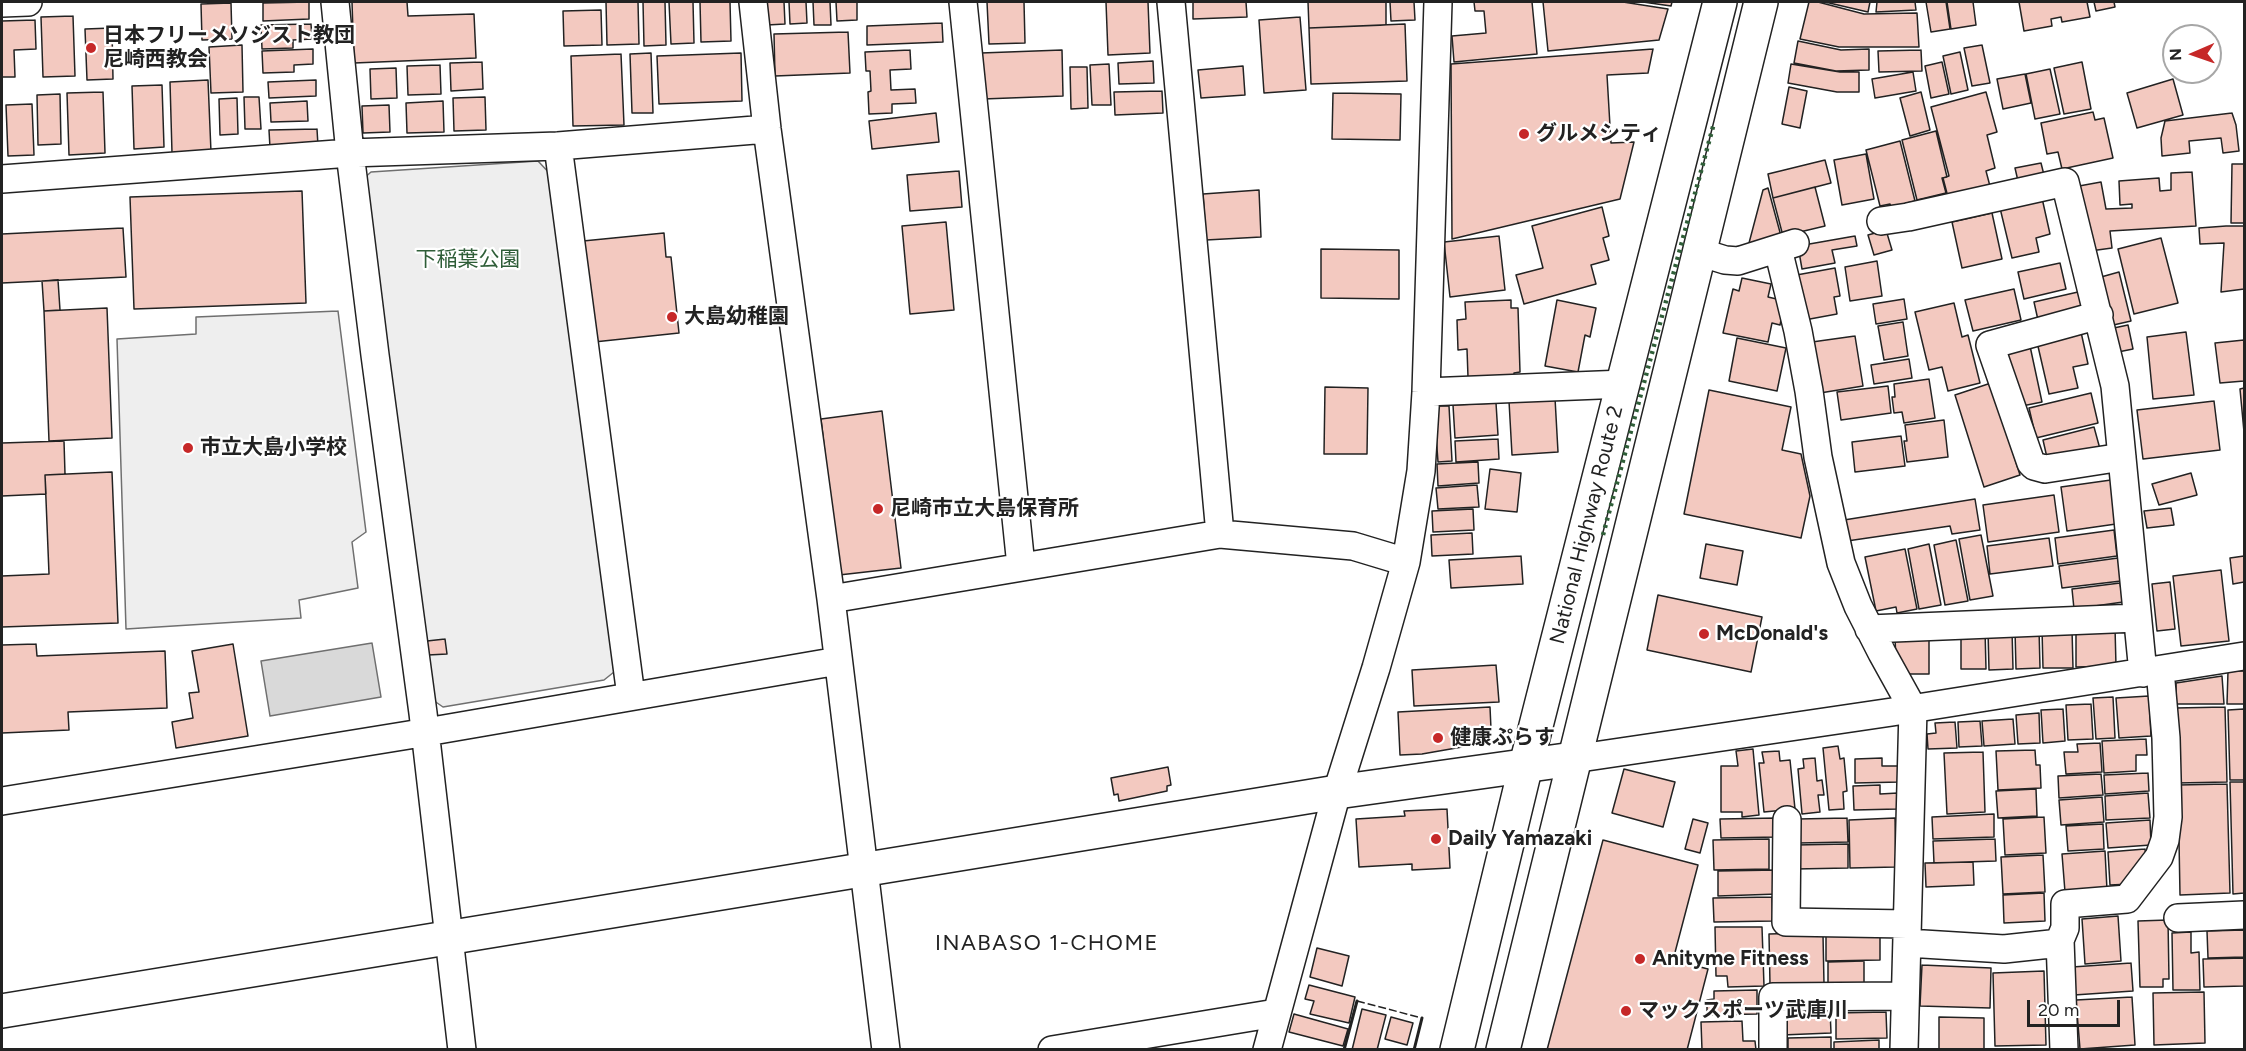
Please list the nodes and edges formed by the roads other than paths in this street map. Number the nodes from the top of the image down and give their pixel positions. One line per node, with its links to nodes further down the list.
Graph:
1 (28, 2): 9 (street)
2 (335, 2): 12 (street)
3 (753, 2): 10 (street)
4 (963, 2): 22 (street)
5 (1171, 2): 20 (street)
6 (1438, 2): 18 (street)
7 (1720, 2): 17 (main road, National Highway Route 2)
8 (1761, 2): 15 (main road, National Highway Route 2)
9 (2, 3)
10 (767, 129): 11 (street); 23 (street)
11 (558, 146): 12 (street); 29 (street)
12 (351, 153): 13 (street); 31 (street)
13 (2, 179)
14 (1881, 221): 16 (street)
15 (1699, 252): 25 (street); 32 (main road, National Highway Route 2)
16 (2099, 315): 19 (street); 19 (street)
17 (1624, 384): 18 (street); 33 (main road, National Highway Route 2)
18 (1426, 392): 21 (street)
19 (2122, 458): 24 (street)
20 (1220, 534): 21 (street); 22 (street)
21 (1406, 561): 34 (street)
22 (1021, 567): 23 (street)
23 (831, 599): 27 (street)
24 (2137, 618): 25 (street); 28 (street)
25 (1869, 629): 30 (street)
26 (2244, 656): 28 (street)
27 (838, 661): 29 (street); 37 (street)
28 (2152, 671): 30 (street); 42 (street)
29 (631, 696): 31 (street)
30 (1913, 709): 32 (street); 40 (street)
31 (425, 731): 35 (street); 41 (street)
32 (1574, 759): 33 (main road); 51 (main road, National Highway Route 2)
33 (1526, 765): 34 (main road); 50 (main road, National Highway Route 2)
34 (1337, 792): 37 (main road); 45 (street)
35 (2, 801)
36 (1787, 820): 40 (street)
37 (865, 869): 41 (main road); 47 (street)
38 (2244, 915): 39 (street)
39 (2178, 918)
40 (1907, 933): 42 (street); 43 (street)
41 (450, 937): 44 (main road); 46 (street)
42 (2060, 943): 54 (street)
43 (1905, 996): 52 (street); 53 (street)
44 (2, 1011)
45 (1276, 1013): 48 (street); 49 (street)
46 (462, 1050)
47 (886, 1050)
48 (1052, 1050)
49 (1267, 1050)
50 (1457, 1050)
51 (1503, 1050)
52 (1773, 1050)
53 (1904, 1050)
54 (2064, 1050)

